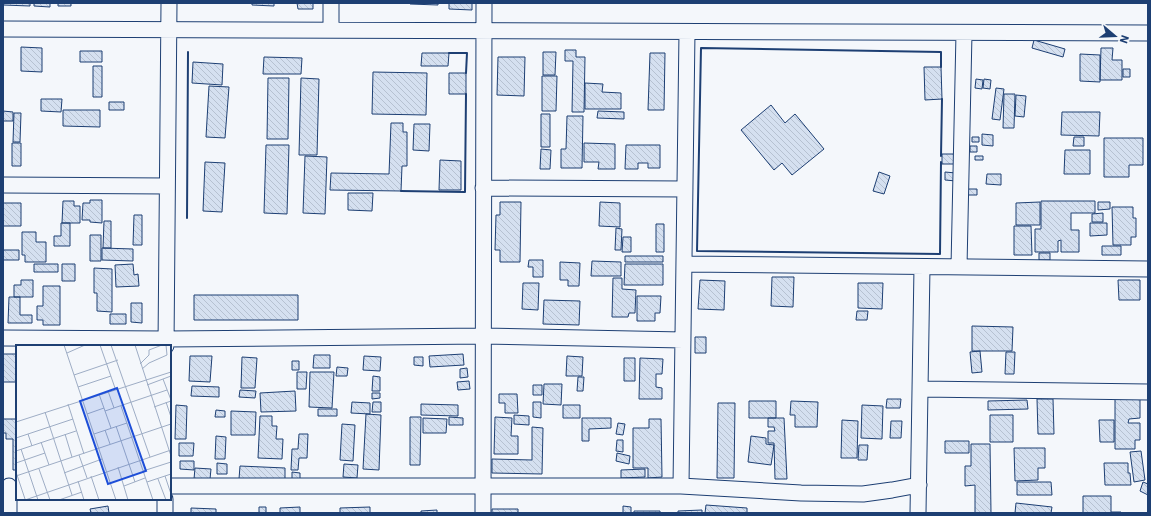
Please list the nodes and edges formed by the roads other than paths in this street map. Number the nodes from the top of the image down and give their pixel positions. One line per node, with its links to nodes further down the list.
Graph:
1 (169, 3): 5 (street)
2 (331, 3): 6 (street)
3 (484, 3): 7 (street)
4 (3, 29): 5 (street)
5 (168, 29): 6 (street); 12 (street)
6 (331, 30): 7 (street)
7 (484, 31): 8 (street); 13 (street)
8 (687, 32): 9 (street); 14 (street)
9 (964, 33): 10 (street); 17 (street)
10 (1148, 33)
11 (3, 185): 12 (street)
12 (167, 186): 22 (street)
13 (483, 188): 14 (street); 19 (street)
14 (685, 189): 15 (street)
15 (684, 264): 16 (street); 21 (street)
16 (922, 267): 17 (street); 23 (street)
17 (959, 267): 18 (street)
18 (1148, 269)
19 (483, 336): 21 (street); 22 (street); 28 (street)
20 (3, 338): 22 (street)
21 (683, 340): 29 (street)
22 (166, 343)
23 (920, 389): 24 (street); 25 (street)
24 (1148, 392)
25 (919, 485): 29 (street); 34 (street)
26 (10, 486): 31 (street)
27 (171, 486): 28 (street)
28 (483, 486): 29 (street); 33 (street)
29 (681, 486)
30 (165, 500): 32 (street)
31 (9, 513)
32 (165, 513)
33 (483, 513)
34 (918, 513)

